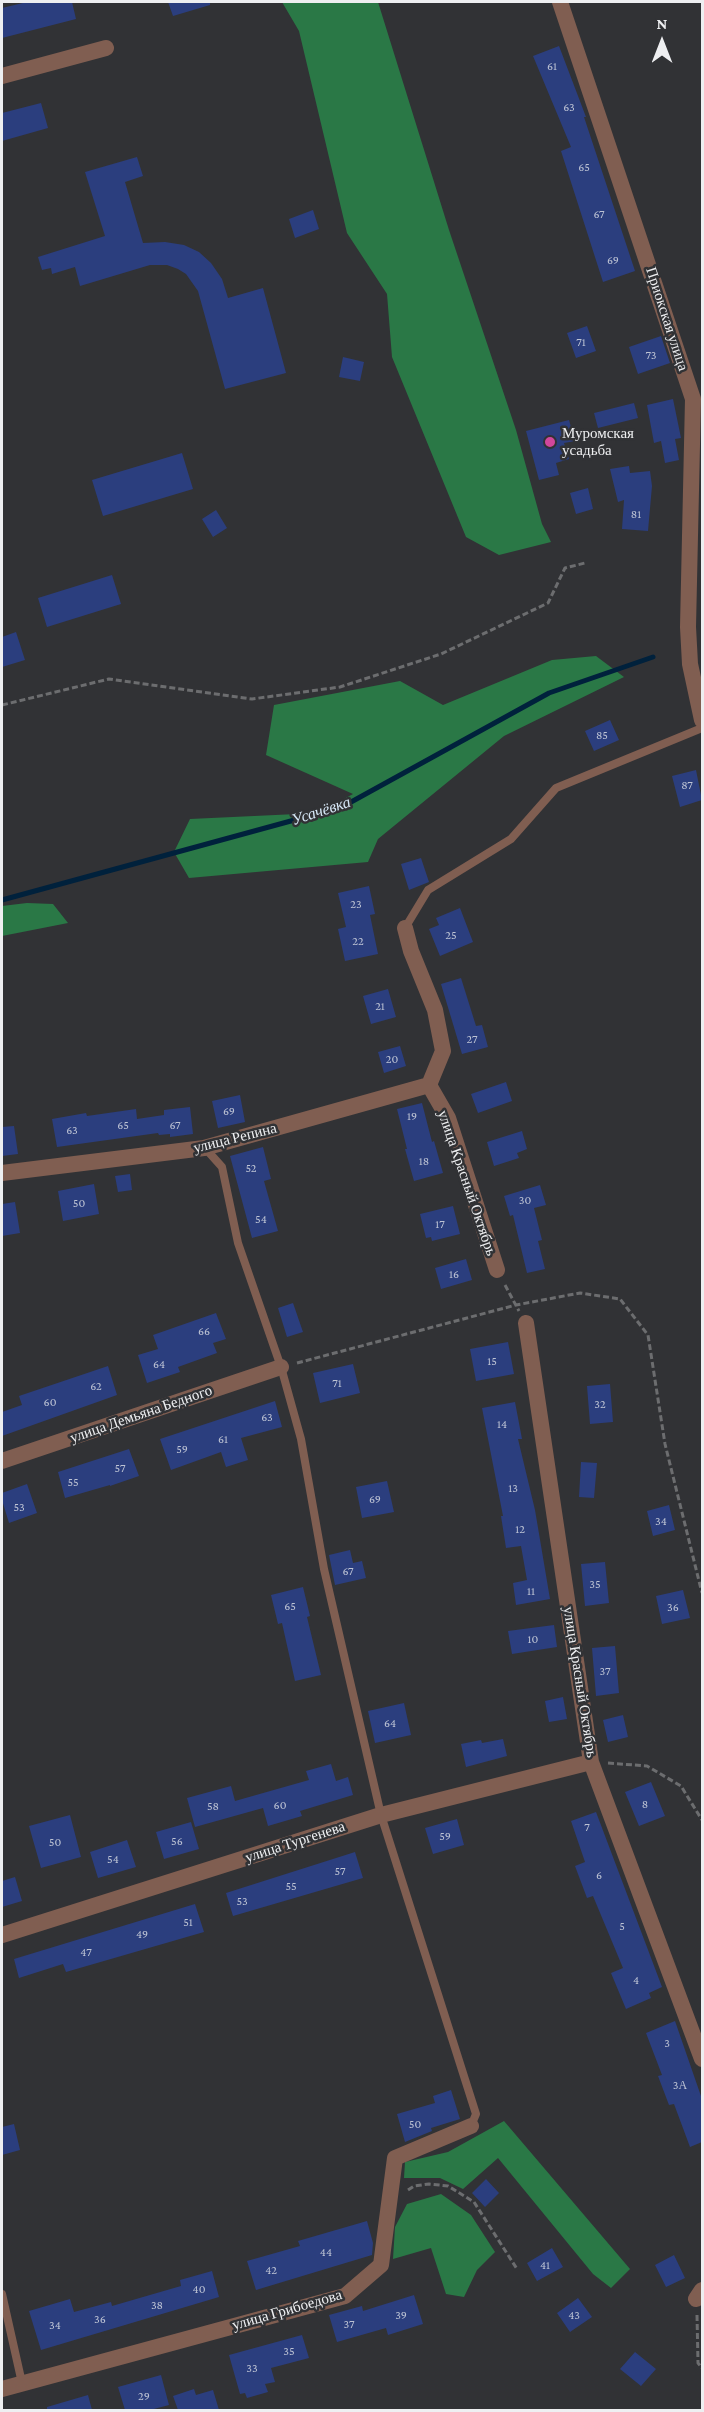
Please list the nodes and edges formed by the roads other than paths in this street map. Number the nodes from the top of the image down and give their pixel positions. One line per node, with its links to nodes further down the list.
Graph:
1 (560, 2): 4 (street, Приокская улица)
2 (106, 48): 3 (street)
3 (2, 76)
4 (702, 720)
5 (702, 728): 6 (lane)
6 (405, 928): 7 (street)
7 (429, 1085): 8 (street, улица Репина); 10 (street, улица Красный Октябрь)
8 (204, 1148): 9 (street, улица Репина); 12 (lane)
9 (2, 1173)
10 (497, 1270)
11 (526, 1323): 14 (street, улица Красный Октябрь)
12 (281, 1367): 13 (street, улица Демьяна Бедного); 15 (lane)
13 (2, 1461)
14 (591, 1762): 15 (street, улица Тургенева); 17 (street, улица Красный Октябрь)
15 (381, 1815): 16 (street, улица Тургенева); 18 (lane)
16 (2, 1935)
17 (702, 2060)
18 (471, 2126): 20 (street, улица Грибоедова)
19 (2, 2294): 20 (lane)
20 (22, 2383): 21 (street, улица Грибоедова)
21 (2, 2390)

